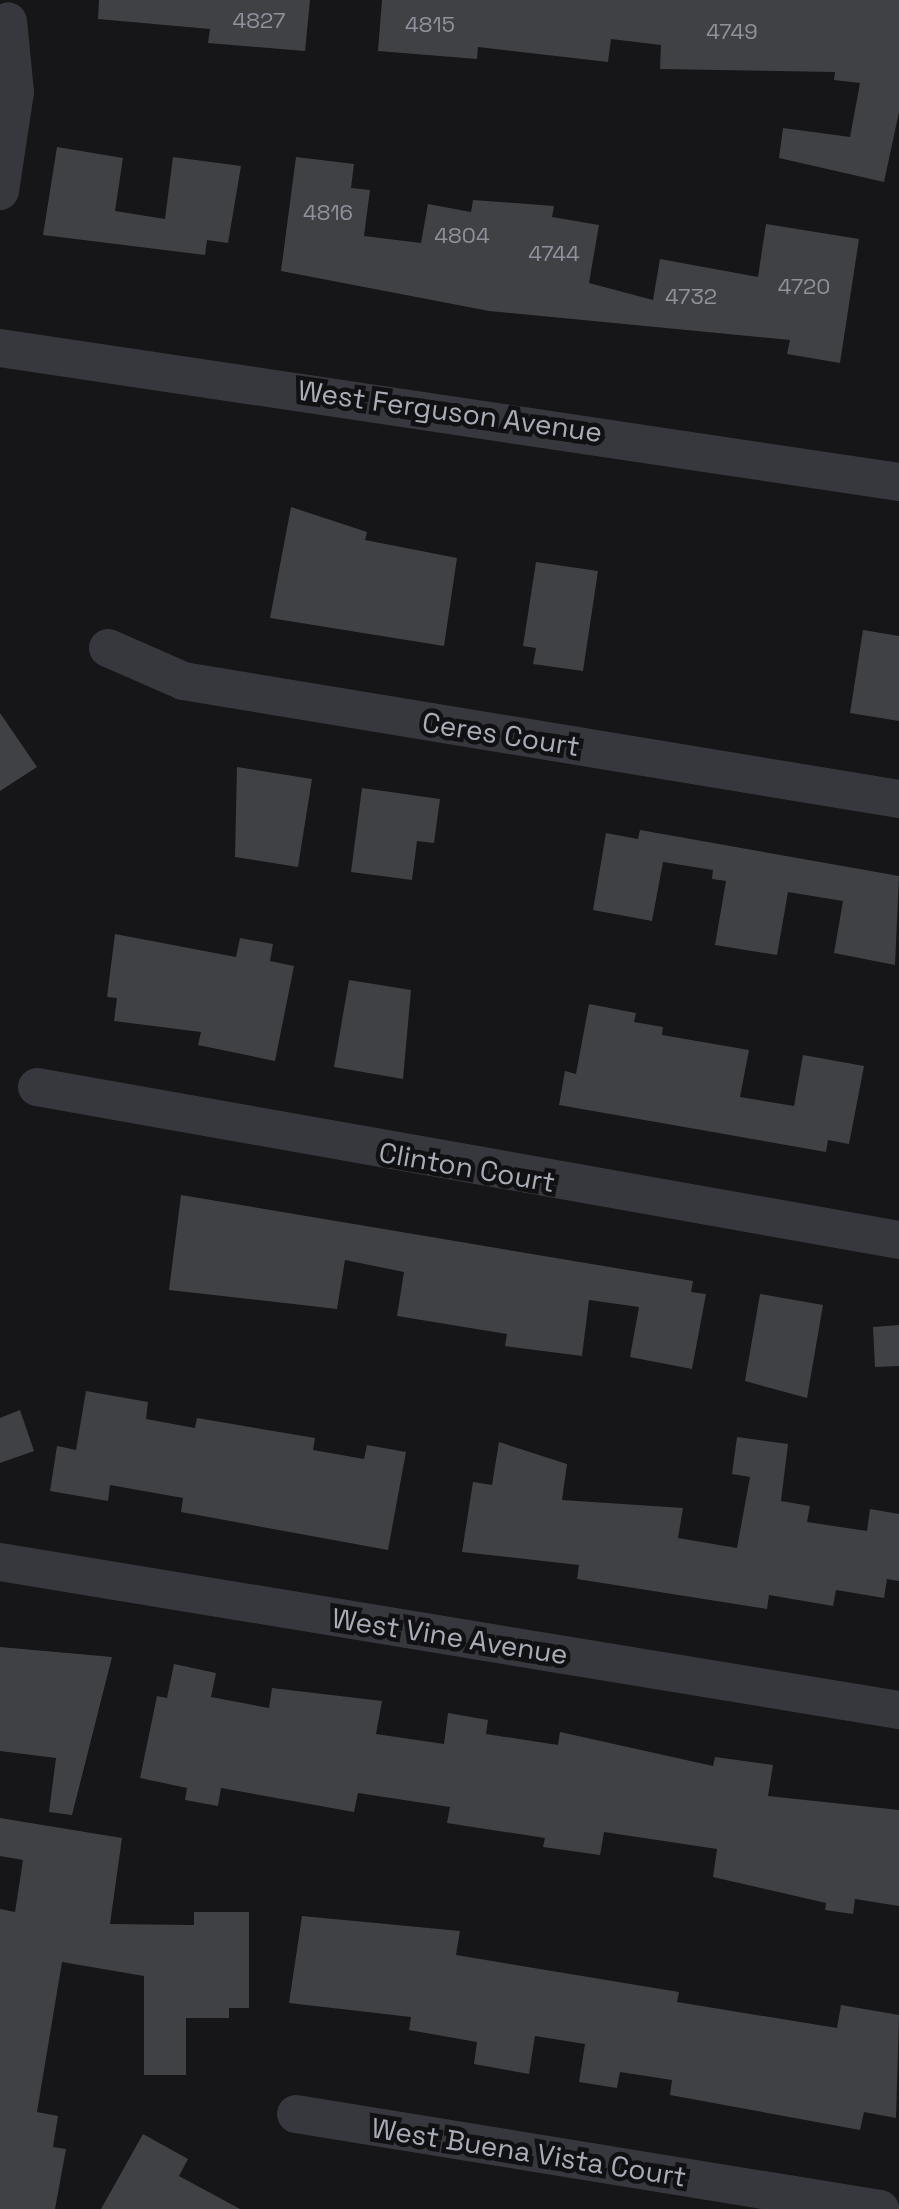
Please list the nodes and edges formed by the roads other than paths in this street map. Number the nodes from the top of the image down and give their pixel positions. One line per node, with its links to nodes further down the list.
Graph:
1 (6, 21): 2 (street)
2 (0, 191)
3 (0, 348): 4 (street, West Ferguson Avenue)
4 (899, 482)
5 (108, 648): 6 (street, Ceres Court)
6 (899, 799)
7 (37, 1087): 8 (street, Clinton Court)
8 (899, 1240)
9 (0, 1562): 10 (street, West Vine Avenue)
10 (899, 1710)
11 (296, 2114): 12 (street, West Buena Vista Court)
12 (880, 2209)

